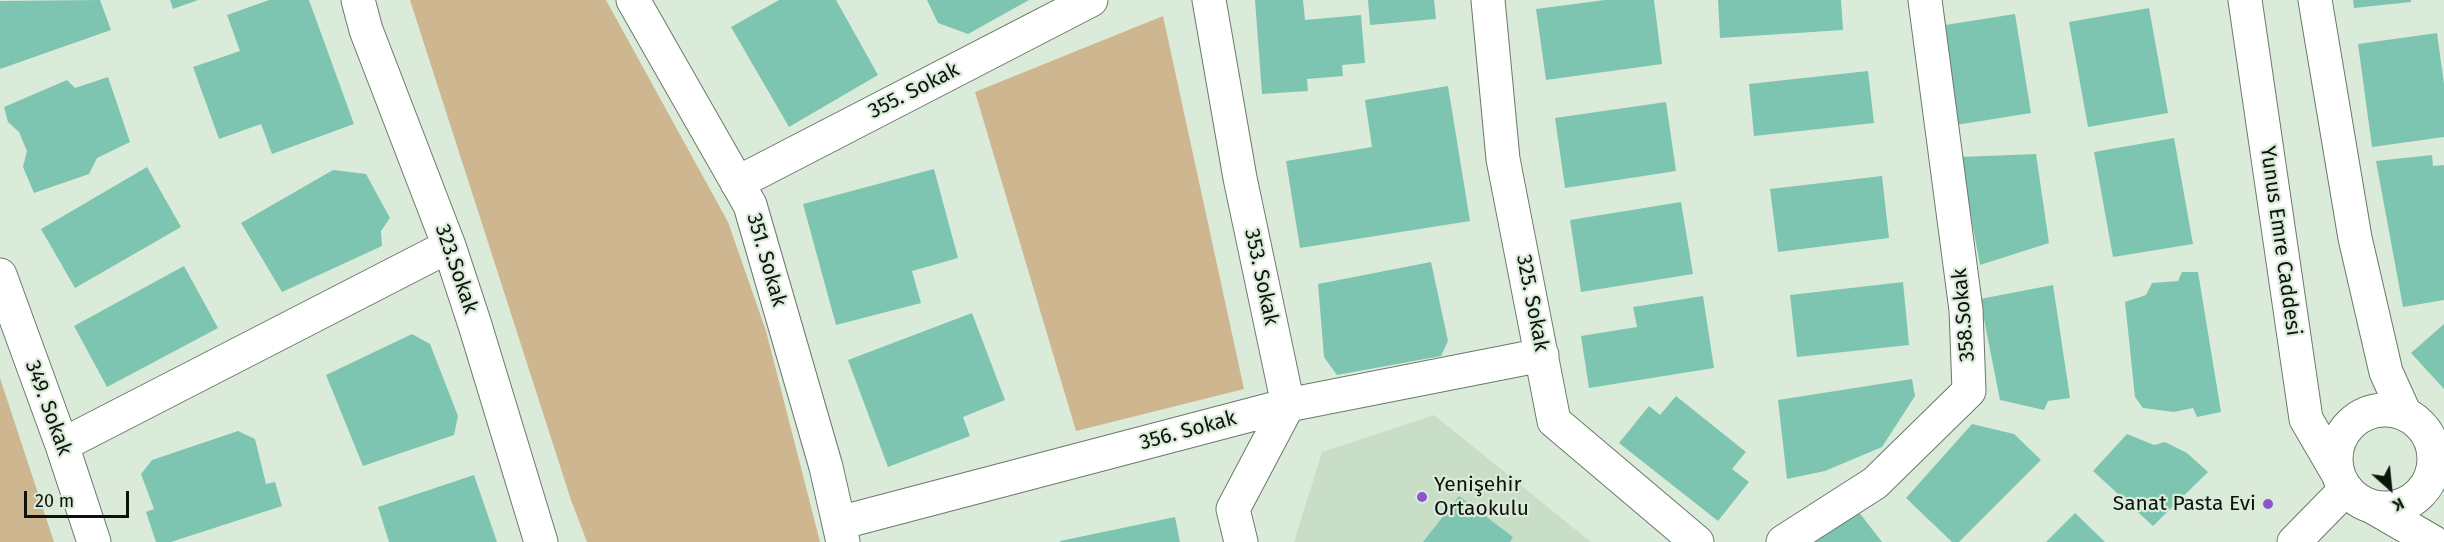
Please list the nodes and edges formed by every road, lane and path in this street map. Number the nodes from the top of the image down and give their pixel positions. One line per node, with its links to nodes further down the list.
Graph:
1 (358, 0): 10 (street, 323.Sokak)
2 (633, 0): 9 (street, 351. Sokak)
3 (1091, 0): 9 (street, 355. Sokak)
4 (1209, 0): 13 (street, 353. Sokak)
5 (1488, 0): 12 (street, 325. Sokak)
6 (1925, 0): 23 (street, 358.Sokak)
7 (2246, 0): 17 (street, Yunus Emre Caddesi)
8 (2315, 0): 14 (street)
9 (737, 183): 18 (street, 351. Sokak)
10 (449, 246): 15 (street); 20 (street, 323.Sokak)
11 (0, 275): 15 (street, 349. Sokak)
12 (1542, 355): 13 (street, 356. Sokak); 22 (street, 325. Sokak)
13 (1288, 405): 18 (street, 356. Sokak); 21 (street)
14 (2405, 414): 16 (street); 17 (street)
15 (62, 445): 19 (street, 349. Sokak)
16 (2439, 455): 17 (street)
17 (2351, 490): 24 (street); 25 (street, Yunus Emre Caddesi)
18 (841, 532)
19 (94, 542)
20 (541, 542)
21 (1241, 542)
22 (1697, 542)
23 (1783, 542)
24 (2294, 542)
25 (2433, 542)

